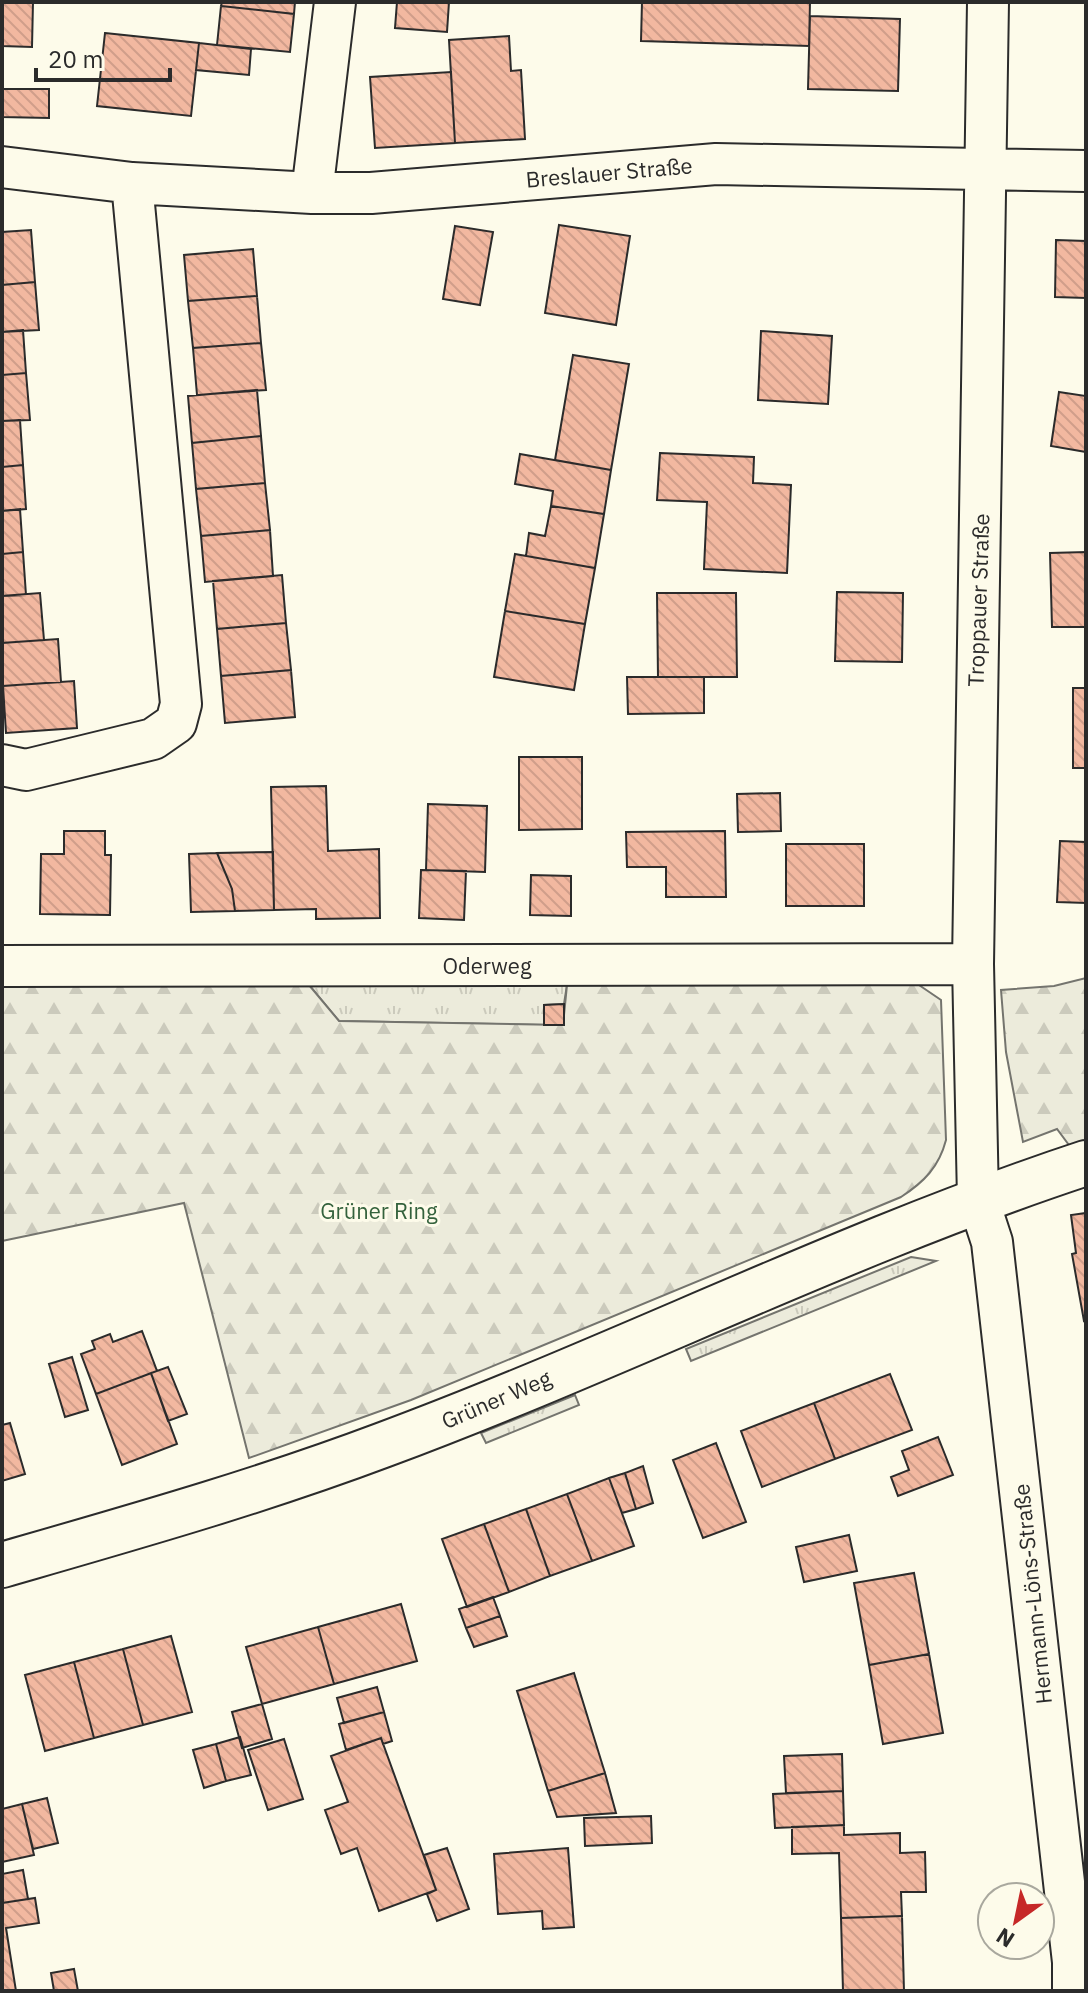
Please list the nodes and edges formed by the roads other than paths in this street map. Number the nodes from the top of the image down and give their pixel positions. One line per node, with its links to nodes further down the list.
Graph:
1 (335, 2): 7 (street)
2 (988, 2): 4 (street, Troppauer Straße)
3 (2, 167): 6 (street, Breslauer Straße)
4 (985, 167): 5 (street, Breslauer Straße); 7 (street, Breslauer Straße); 9 (street, Troppauer Straße)
5 (1086, 171)
6 (132, 183): 7 (street, Breslauer Straße); 8 (street)
7 (312, 193)
8 (2, 765)
9 (973, 964): 10 (street, Oderweg); 12 (street, Troppauer Straße)
10 (2, 966)
11 (1086, 1163): 12 (street, Grüner Weg)
12 (978, 1199): 13 (street, Grüner Weg); 14 (street, Hermann-Löns-Straße)
13 (2, 1565)
14 (1073, 1991)

